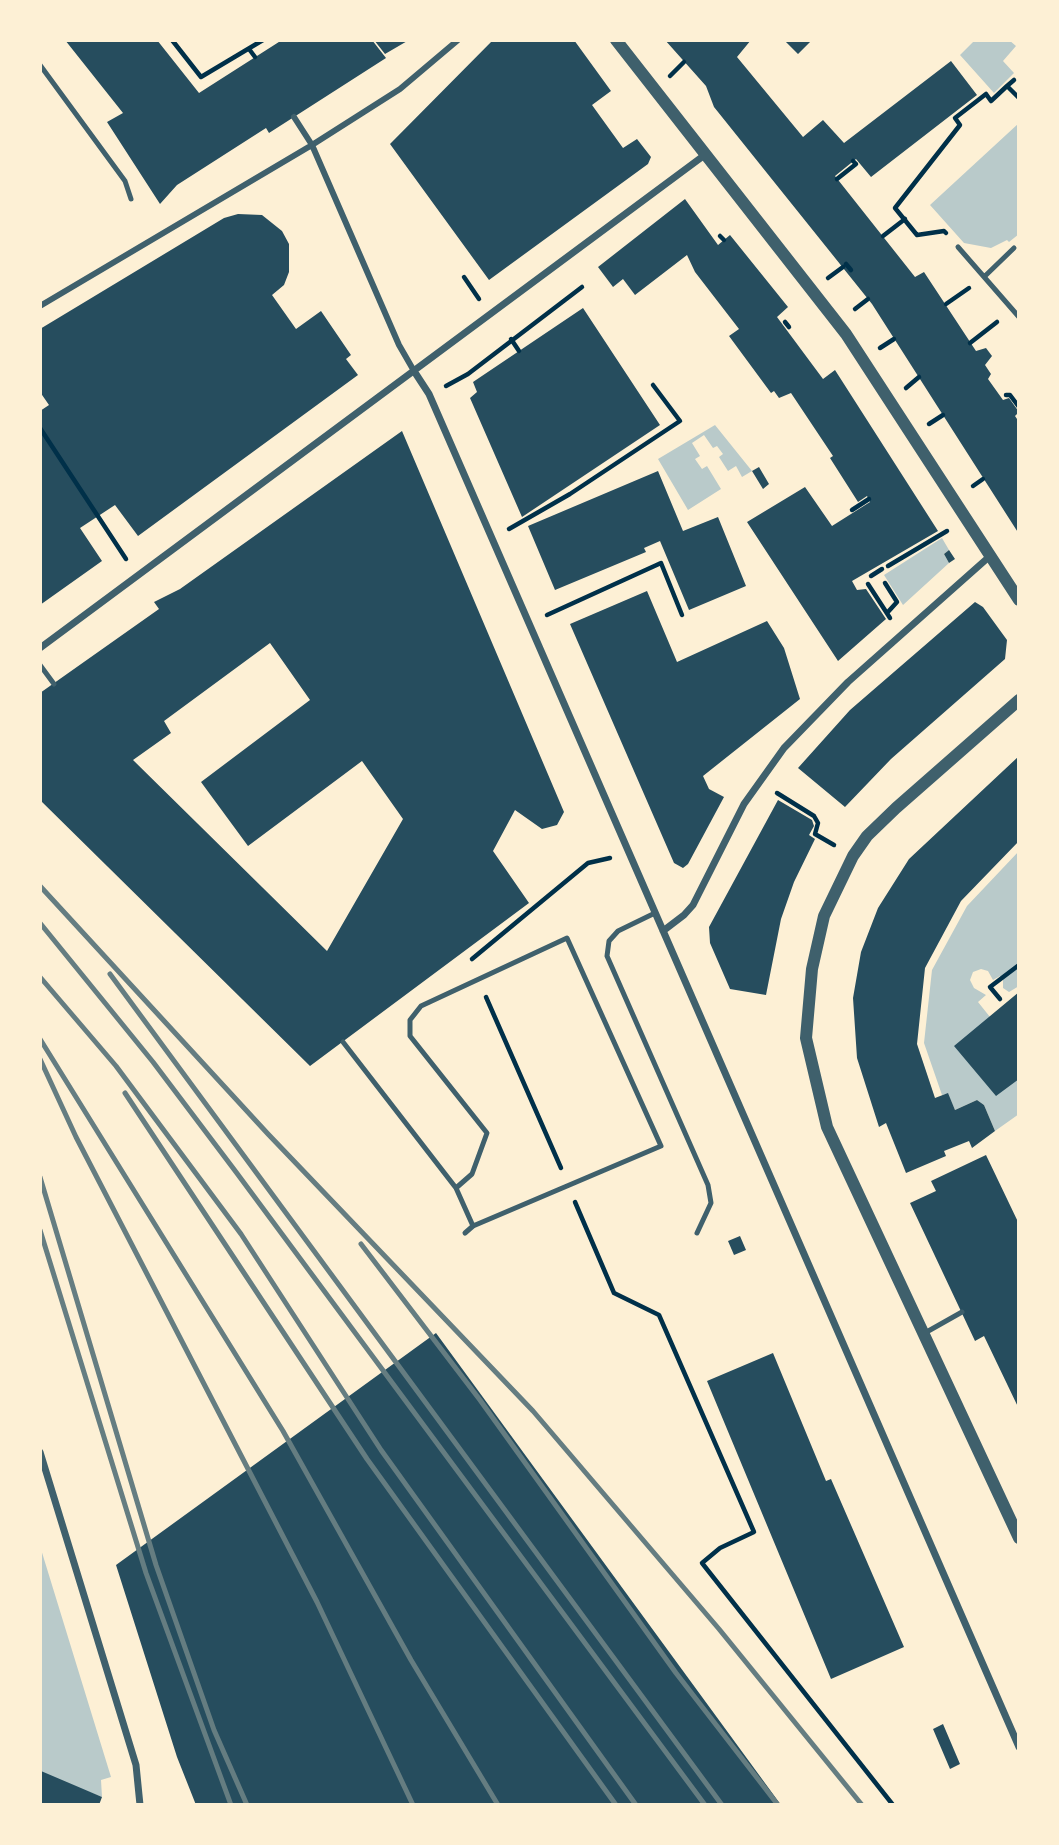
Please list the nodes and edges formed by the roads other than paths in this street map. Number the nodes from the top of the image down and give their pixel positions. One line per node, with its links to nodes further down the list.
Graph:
1 (458, 40): 5 (street)
2 (616, 40): 6 (street)
3 (40, 65): 7 (lane)
4 (294, 117): 5 (street)
5 (312, 145): 11 (street); 13 (street)
6 (706, 155): 13 (street); 14 (street)
7 (131, 200)
8 (958, 247): 10 (lane)
9 (1014, 248): 10 (lane)
10 (984, 277): 12 (lane)
11 (40, 306)
12 (1019, 317)
13 (414, 371): 16 (street); 20 (street)
14 (990, 556): 15 (street); 21 (street)
15 (1019, 600)
16 (40, 648)
17 (40, 665): 18 (lane)
18 (54, 684)
19 (1019, 700): 28 (street)
20 (655, 912): 21 (street); 26 (lane)
21 (663, 931): 31 (street)
22 (343, 1042): 23 (lane)
23 (456, 1188): 24 (lane); 24 (lane)
24 (473, 1226): 25 (lane)
25 (466, 1233)
26 (697, 1233)
27 (962, 1312): 28 (lane)
28 (923, 1334): 30 (street)
29 (40, 1452): 32 (street)
30 (1017, 1530)
31 (1019, 1747)
32 (139, 1805)

